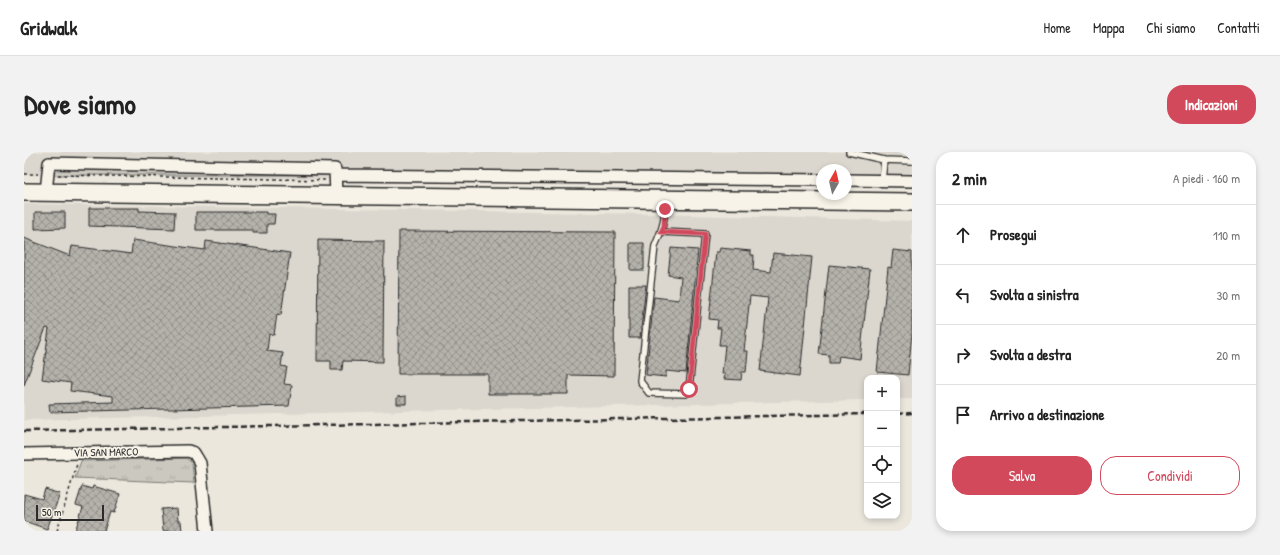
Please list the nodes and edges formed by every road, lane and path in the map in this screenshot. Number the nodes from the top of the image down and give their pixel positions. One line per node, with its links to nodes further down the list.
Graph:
1 (849, 152): 2 (lane)
2 (884, 160): 3 (lane); 7 (lane)
3 (912, 161)
4 (336, 175): 5 (street); 10 (street); 11 (street)
5 (816, 180)
6 (852, 180): 7 (street)
7 (882, 181): 8 (street)
8 (912, 181)
9 (24, 192): 10 (main road)
10 (46, 192): 11 (main road)
11 (336, 196): 12 (main road)
12 (666, 199): 13 (main road); 14 (lane)
13 (912, 202)
14 (661, 232): 14 (lane)
15 (80, 452): 16 (street, VIA SAN MARCO); 17 (path); 18 (street, VIA SAN MARCO)
16 (24, 454)
17 (57, 531)
18 (207, 531)

